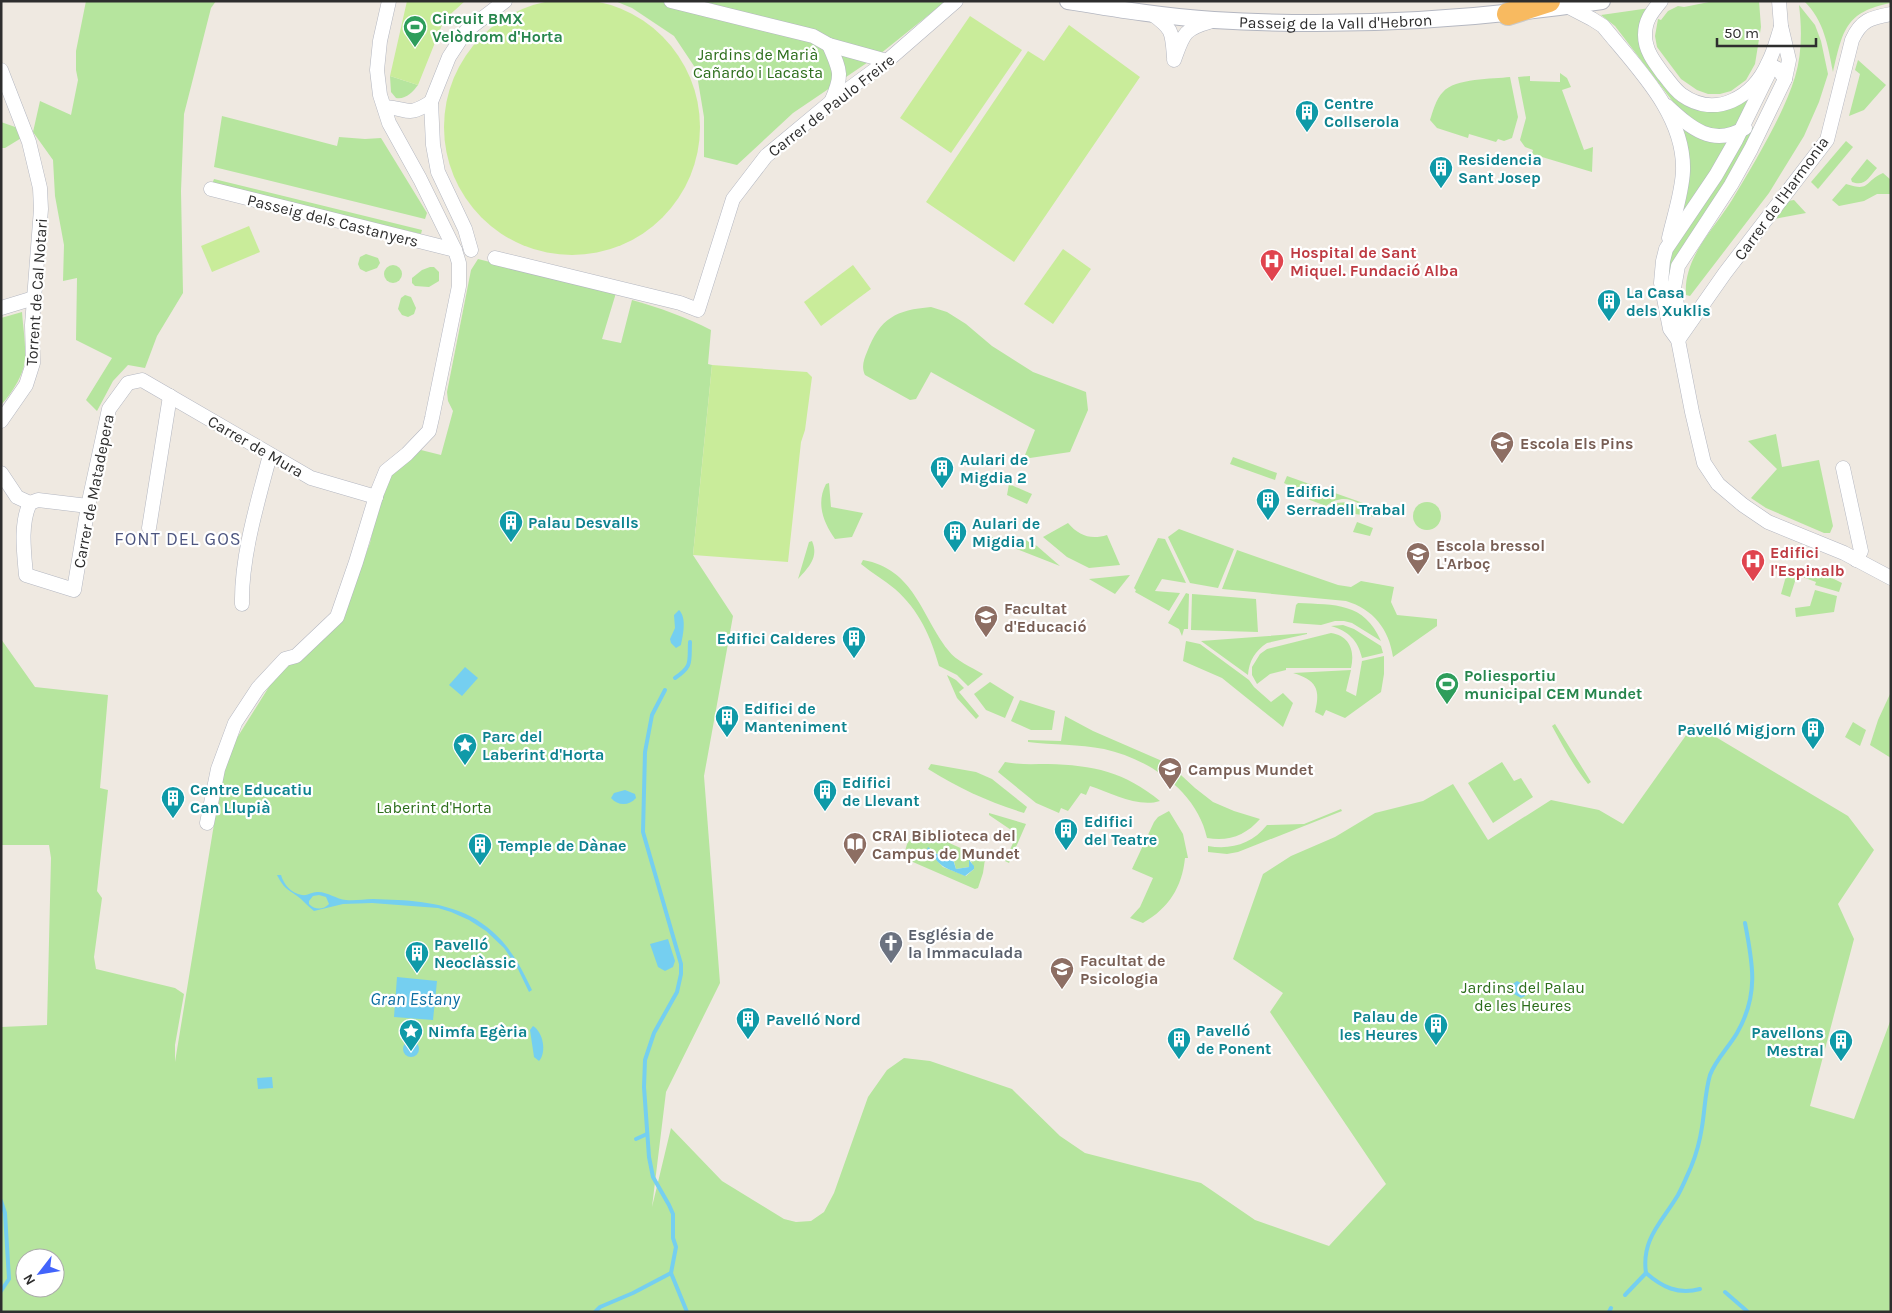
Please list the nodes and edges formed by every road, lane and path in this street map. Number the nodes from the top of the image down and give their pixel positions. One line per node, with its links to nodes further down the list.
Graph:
1 (389, 1): 23 (street)
2 (505, 1): 21 (street)
3 (671, 1): 15 (street)
4 (956, 1): 16 (street, Carrer de Paulo Freire)
5 (1068, 1): 10 (street, Passeig de la Vall d'Hebron)
6 (1602, 1): 9 (street)
7 (1661, 1): 17 (street)
8 (1779, 1): 14 (street)
9 (1558, 4): 11 (highway); 20 (street)
10 (1152, 14): 13 (street, Passeig de la Vall d'Hebron); 13 (street)
11 (1508, 14): 13 (street, Passeig de la Vall d'Hebron)
12 (1891, 14): 33 (street, Carrer de l'Harmonia)
13 (1214, 20)
14 (1781, 26): 17 (street); 19 (street)
15 (829, 46): 16 (street); 22 (street)
16 (887, 61): 22 (street, Carrer de Paulo Freire)
17 (1768, 64): 19 (street); 25 (street)
18 (1, 70): 31 (street, Torrent de Cal Notari)
19 (1785, 79): 24 (street)
20 (1661, 101): 25 (street); 29 (street)
21 (431, 102): 23 (street); 28 (street)
22 (830, 102): 30 (street, Carrer de Paulo Freire)
23 (385, 107): 27 (street)
24 (1771, 111): 25 (street); 33 (street)
25 (1741, 130): 29 (street)
26 (211, 190): 27 (street, Passeig dels Castanyers)
27 (455, 250): 40 (street)
28 (471, 250)
29 (1666, 250): 33 (street)
30 (495, 258)
31 (34, 298): 32 (street); 36 (street, Torrent de Cal Notari)
32 (1, 308)
33 (1680, 336): 44 (street)
34 (142, 380): 35 (street, Carrer de Mura); 42 (street, Carrer de Matadepera)
35 (170, 396): 37 (street, Carrer de Mura); 43 (street)
36 (1, 421)
37 (270, 455): 40 (street, Carrer de Mura); 46 (street)
38 (1843, 468): 44 (street)
39 (1, 472): 41 (street)
40 (376, 497): 47 (street)
41 (30, 503): 42 (street); 42 (street, Carrer de Matadepera)
42 (88, 506)
43 (148, 528)
44 (1856, 560): 45 (street)
45 (1891, 578)
46 (242, 604)
47 (207, 823)

